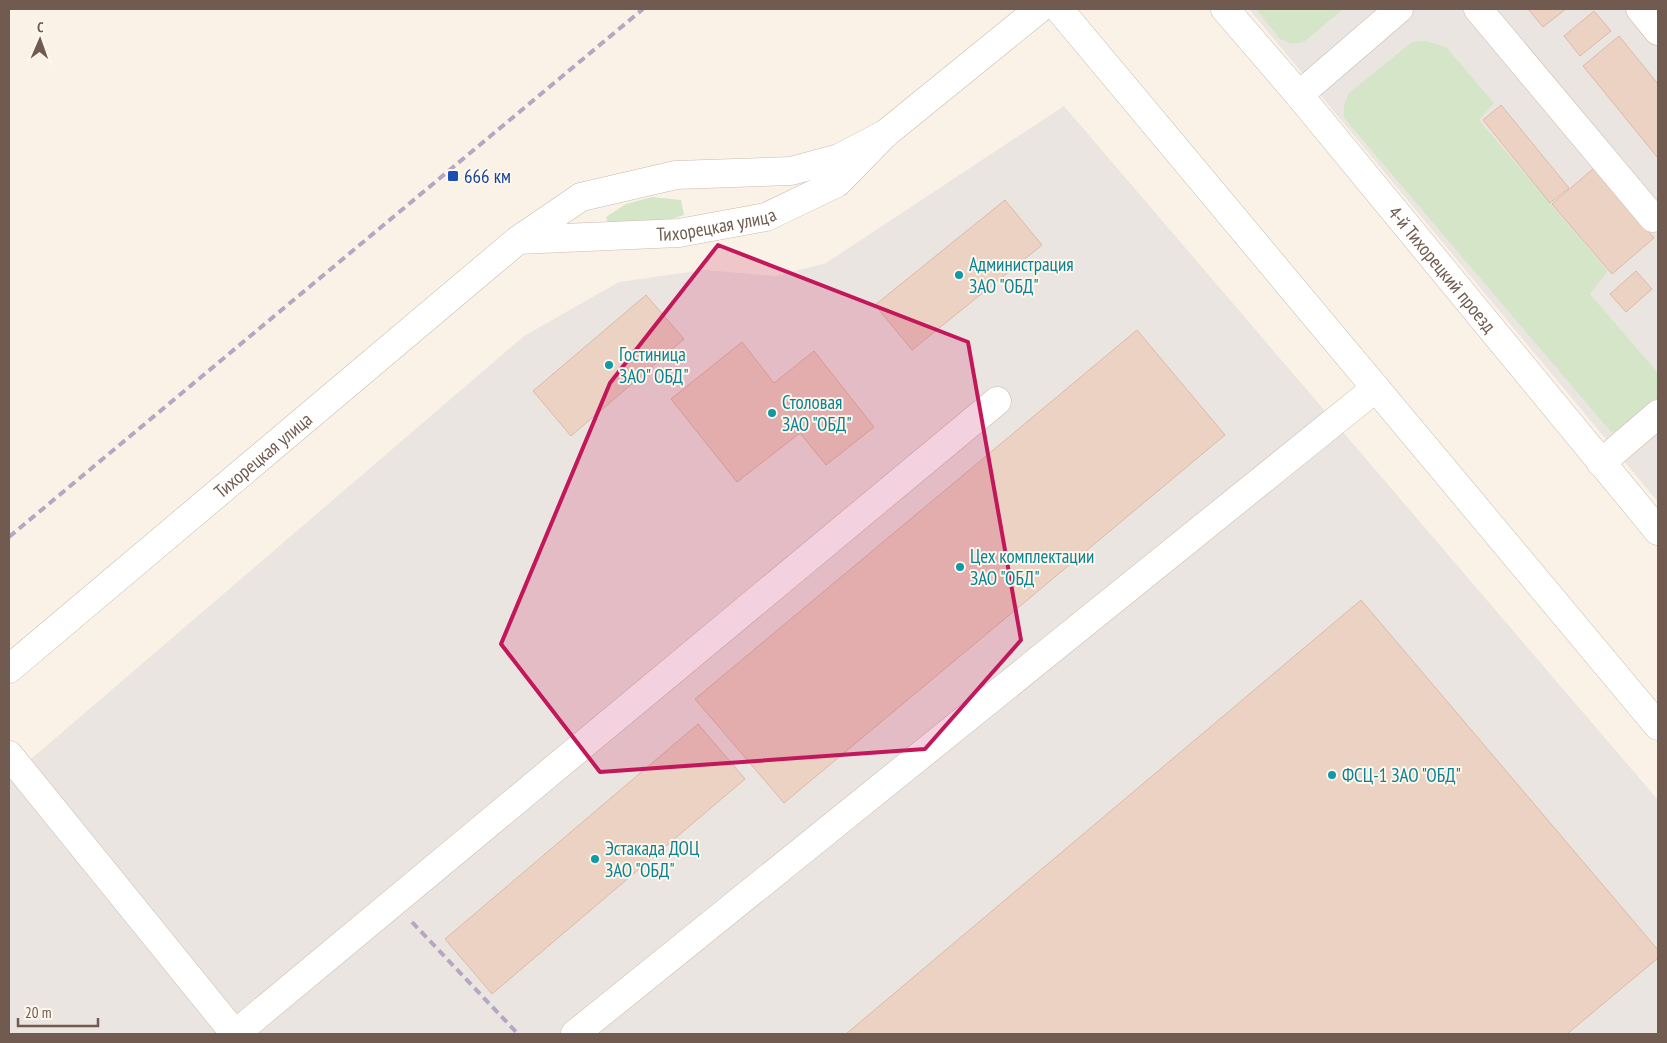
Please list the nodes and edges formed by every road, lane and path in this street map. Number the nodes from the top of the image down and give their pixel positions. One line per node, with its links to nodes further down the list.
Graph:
1 (1039, 9): 9 (street, Тихорецкая улица)
2 (1059, 9): 12 (street)
3 (1225, 9): 8 (street, 4-й Тихорецкий проезд)
4 (1400, 9): 8 (street)
5 (1478, 9): 10 (street)
6 (1640, 9): 7 (street)
7 (1658, 31)
8 (1299, 95): 15 (street, 4-й Тихорецкий проезд)
9 (885, 134): 11 (street, Тихорецкая улица); 11 (street, Тихорецкая улица)
10 (1653, 218)
11 (518, 240): 17 (street, Тихорецкая улица)
12 (1376, 388): 18 (street); 21 (street)
13 (997, 401): 20 (street)
14 (1658, 414): 15 (street)
15 (1601, 463): 16 (street, 4-й Тихорецкий проезд)
16 (1658, 531)
17 (9, 669)
18 (1658, 726)
19 (9, 755): 20 (street)
20 (235, 1034)
21 (575, 1034)

